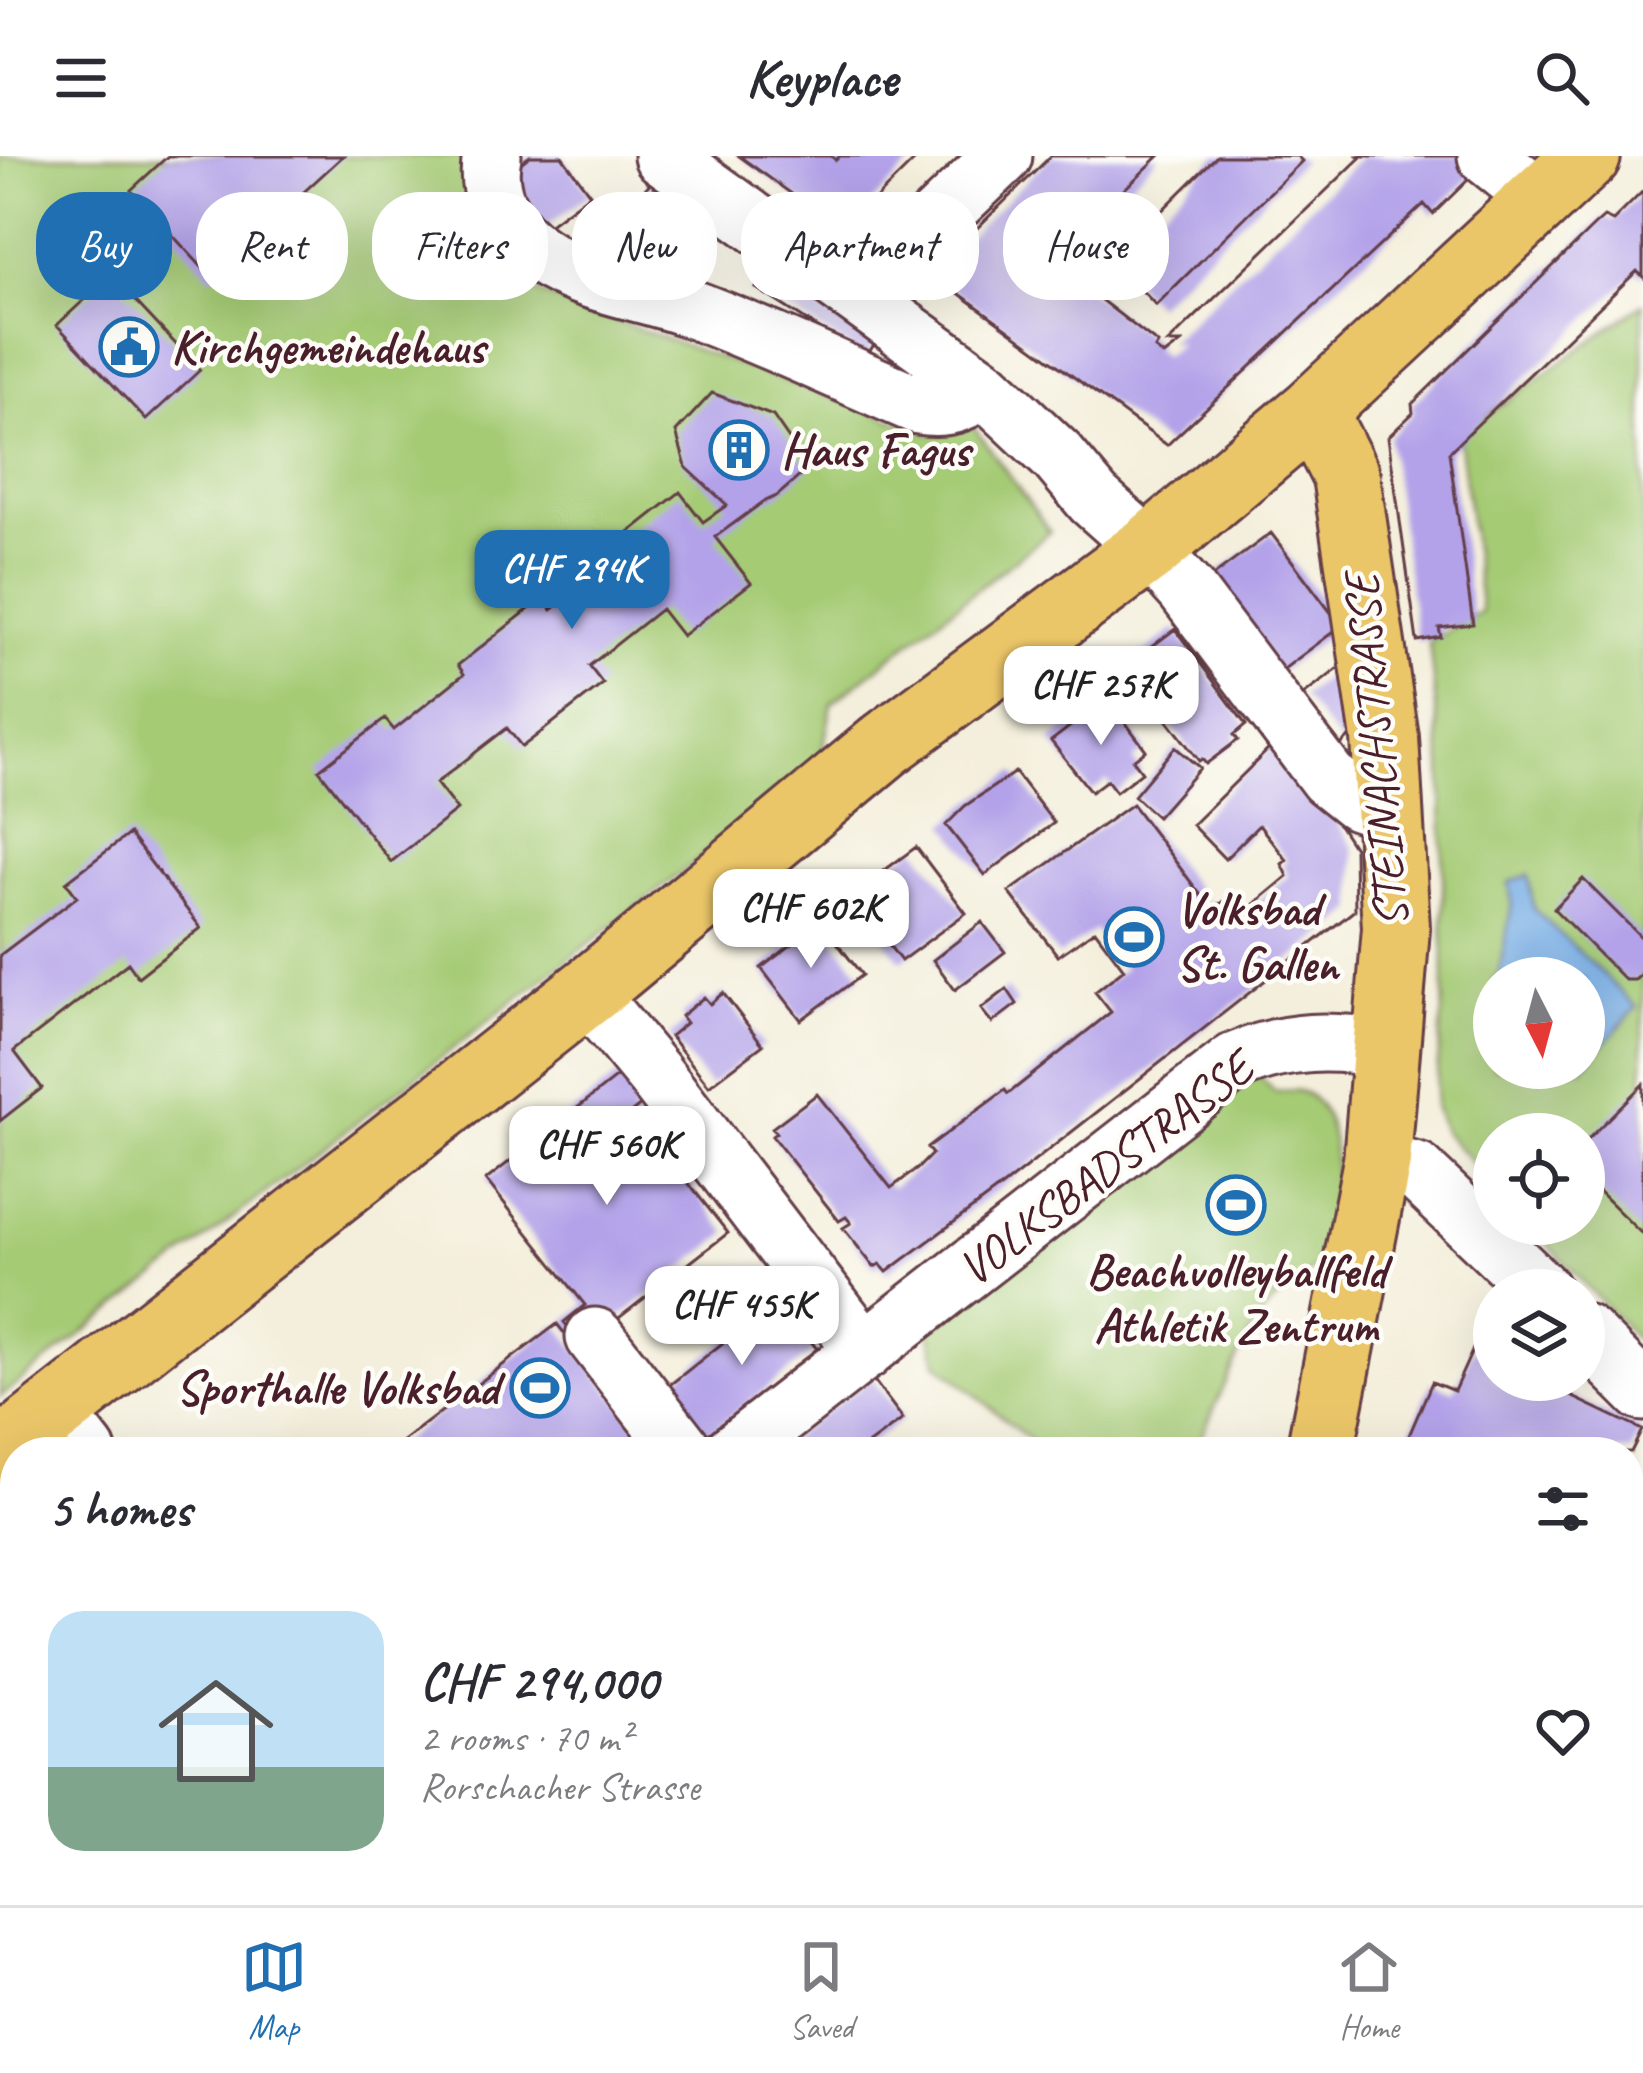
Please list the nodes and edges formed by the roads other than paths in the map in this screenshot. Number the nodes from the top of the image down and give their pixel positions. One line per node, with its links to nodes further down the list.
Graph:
1 (492, 156): 9 (street)
2 (663, 156): 7 (street)
3 (1003, 156): 6 (street)
4 (1487, 156): 5 (street)
5 (1565, 178): 10 (main road)
6 (965, 192)
7 (741, 211)
8 (867, 300): 9 (street)
9 (986, 389): 11 (street)
10 (1313, 412): 11 (main road); 12 (main road, STEINACHSTRASSE)
11 (1149, 549): 12 (street); 13 (main road)
12 (1389, 812): 14 (main road, STEINACHSTRASSE)
13 (586, 992): 18 (street); 21 (main road)
14 (1388, 1049): 15 (main road, STEINACHSTRASSE); 18 (street, VOLKSBADSTRASSE)
15 (1377, 1161): 16 (street); 24 (main road, STEINACHSTRASSE)
16 (1519, 1269)
17 (595, 1336): 22 (street)
18 (865, 1351): 23 (street, VOLKSBADSTRASSE)
19 (1605, 1354): 20 (street)
20 (1643, 1392)
21 (71, 1432)
22 (672, 1437)
23 (753, 1437)
24 (1323, 1437)

